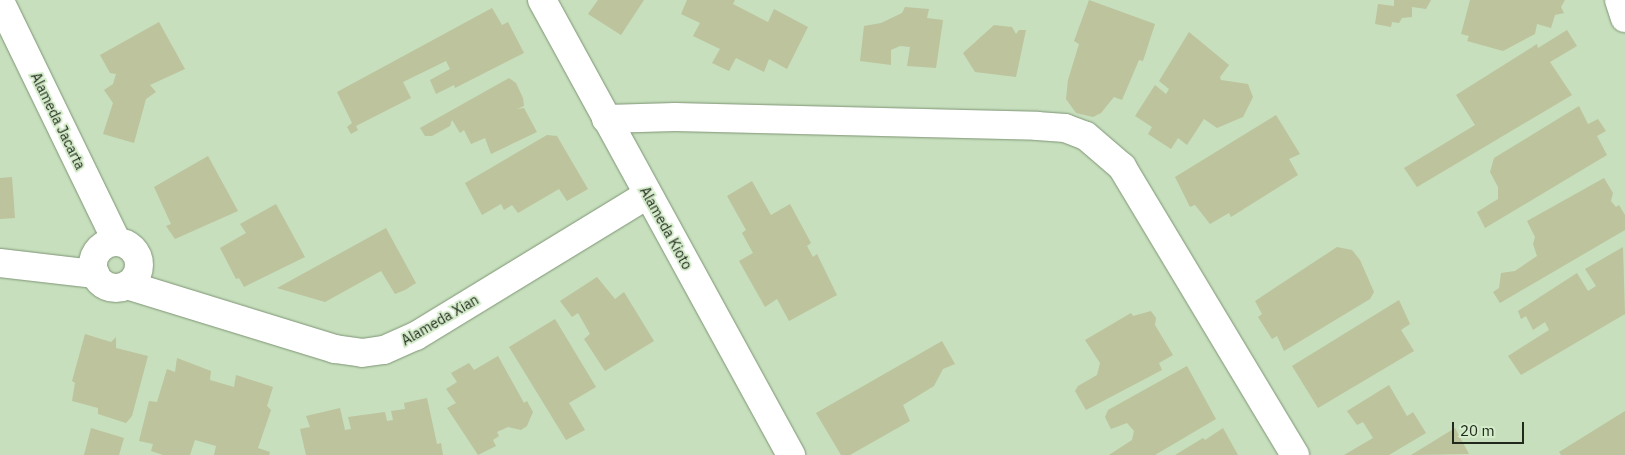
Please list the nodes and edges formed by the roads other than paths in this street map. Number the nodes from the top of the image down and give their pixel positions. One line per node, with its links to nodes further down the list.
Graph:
1 (542, 0): 5 (street, Alameda Kioto)
2 (1619, 0): 4 (street)
3 (0, 1): 7 (street, Alameda Jacarta)
4 (1625, 18)
5 (606, 119): 6 (street, Alameda Kioto); 12 (street)
6 (647, 195): 10 (street, Alameda Xian); 11 (street, Alameda Kioto)
7 (117, 242): 9 (street); 10 (street)
8 (0, 263): 9 (street)
9 (95, 274): 10 (street)
10 (127, 285)
11 (791, 455)
12 (1295, 455)

